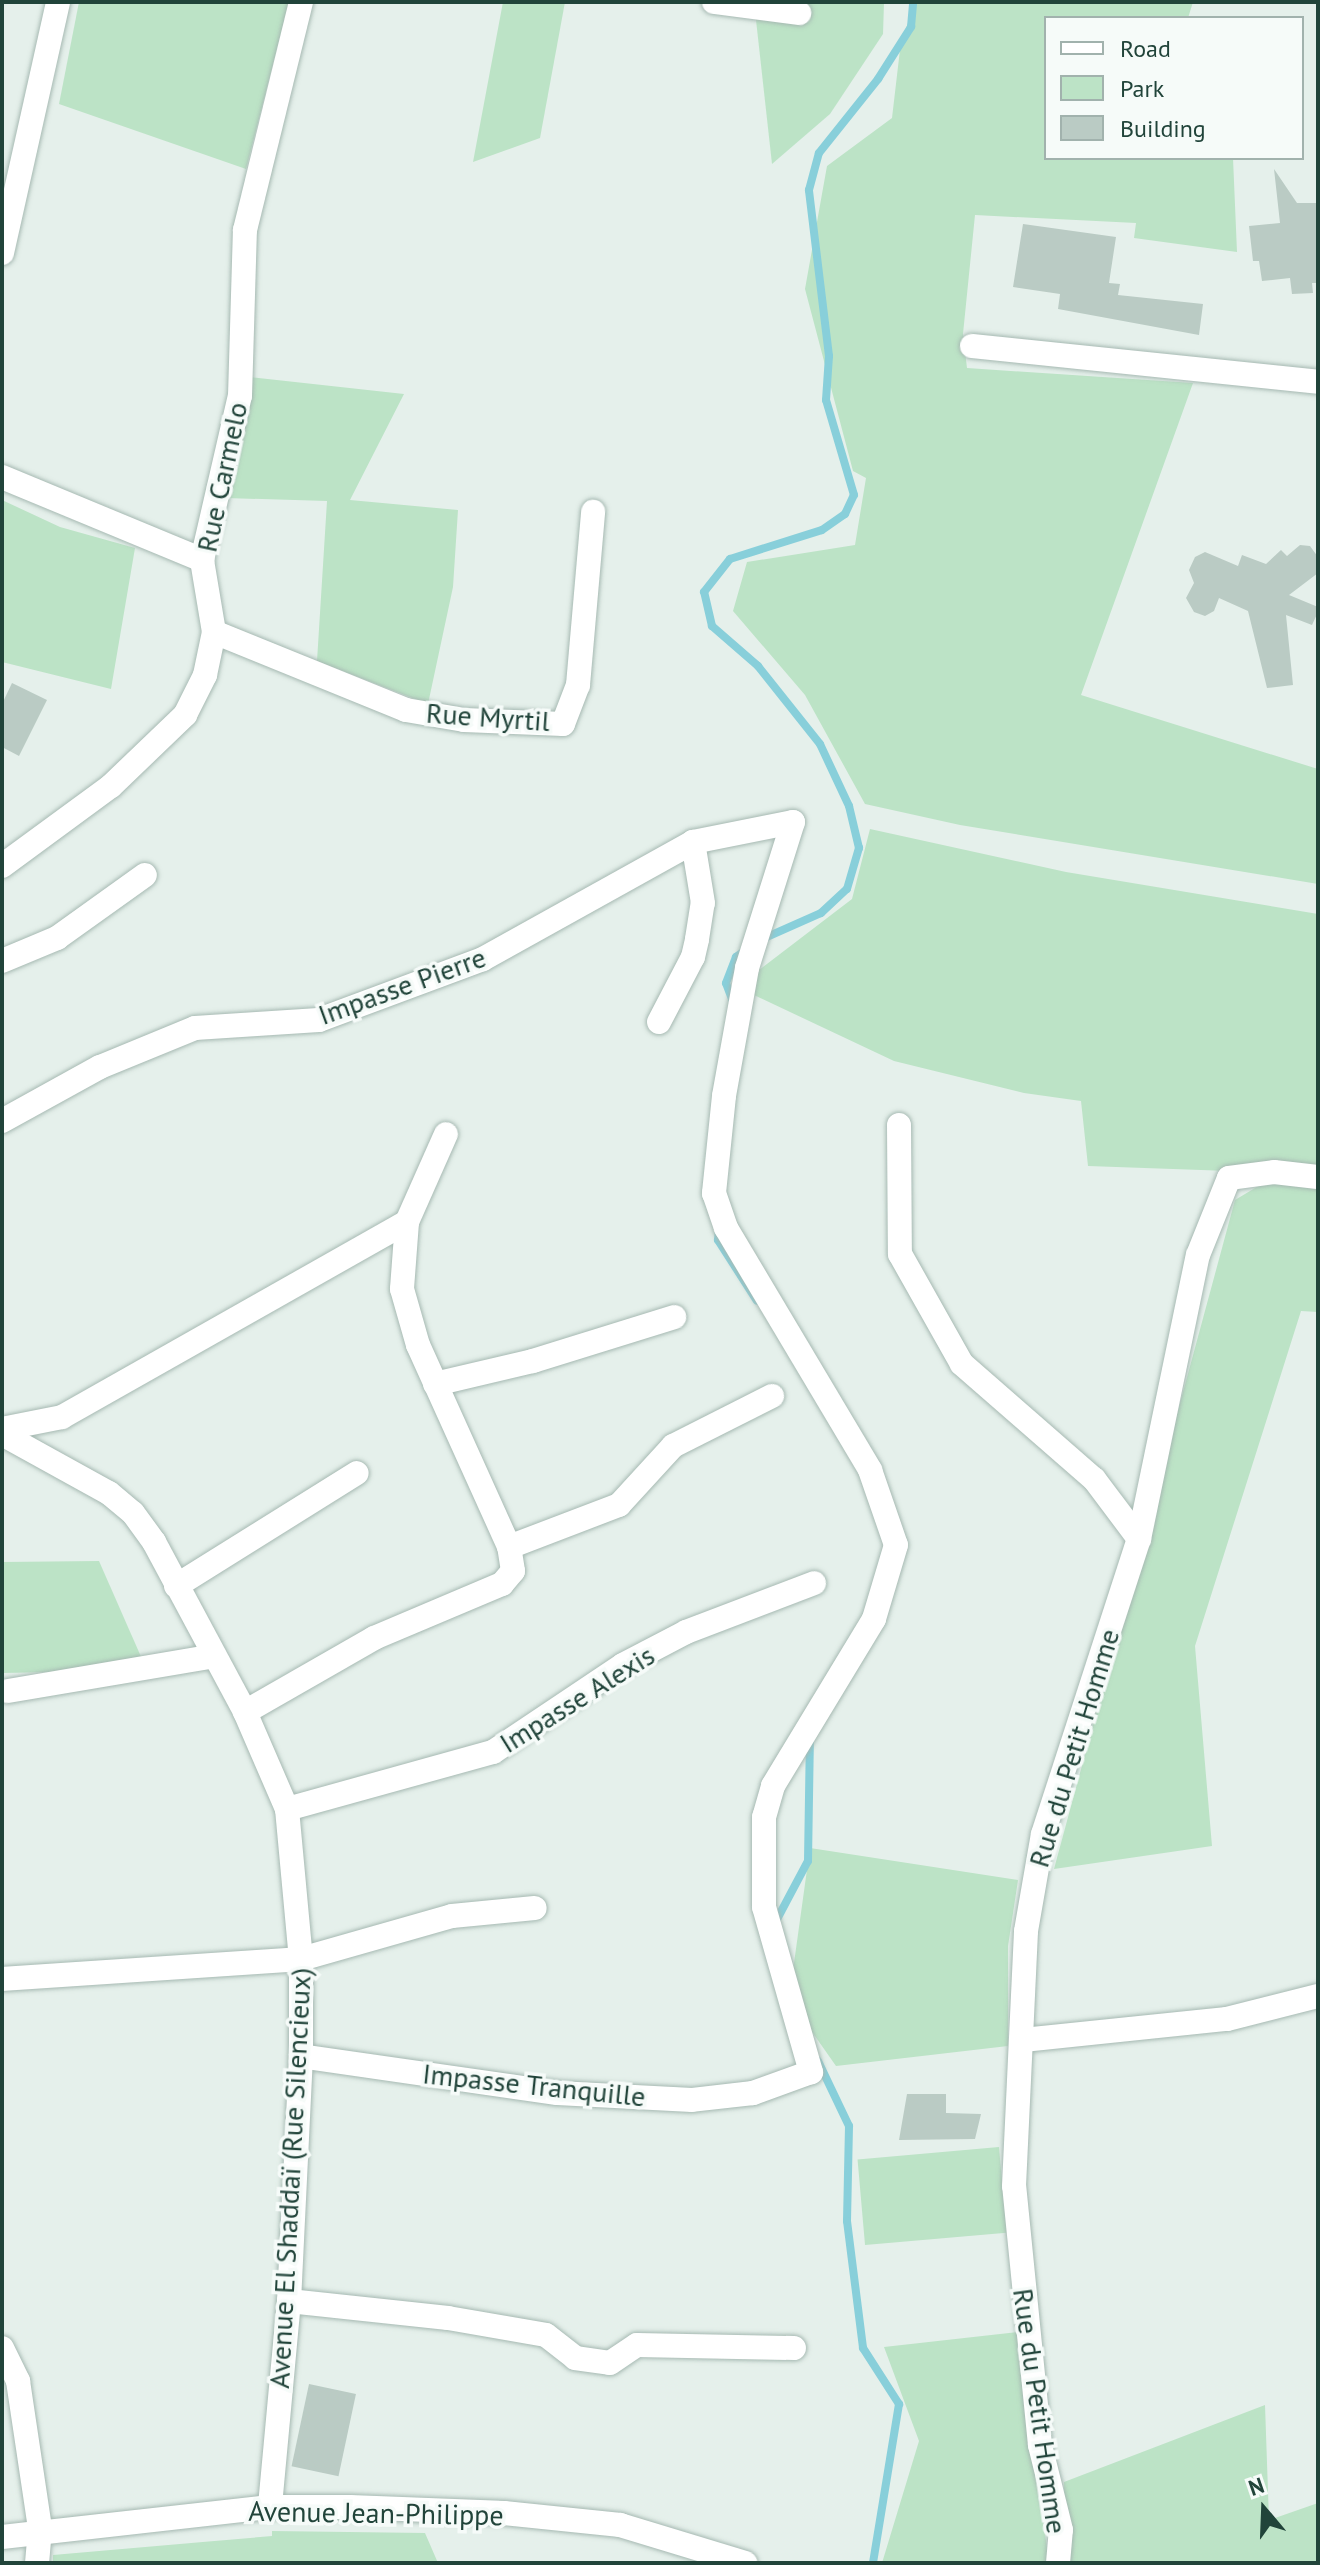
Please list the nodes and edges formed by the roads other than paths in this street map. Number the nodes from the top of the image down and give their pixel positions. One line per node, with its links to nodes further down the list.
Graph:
1 (58, 2): 5 (street)
2 (301, 2): 10 (street, Rue Carmelo)
3 (714, 2): 4 (street)
4 (799, 13)
5 (2, 253)
6 (972, 346): 7 (street)
7 (1318, 382)
8 (2, 477): 10 (street)
9 (593, 512): 11 (street, Rue Myrtil)
10 (202, 560): 11 (street, Rue Carmelo)
11 (214, 632): 13 (street, Rue Carmelo)
12 (693, 842): 16 (street); 17 (street, Impasse Pierre); 41 (street, Impasse Pierre)
13 (2, 866)
14 (145, 875): 15 (street)
15 (2, 961)
16 (659, 1022)
17 (2, 1121)
18 (899, 1125): 27 (street)
19 (446, 1134): 21 (street)
20 (1318, 1177): 27 (street, Rue du Petit Homme)
21 (407, 1222): 23 (street); 25 (street)
22 (674, 1317): 23 (street)
23 (435, 1384): 28 (street)
24 (772, 1396): 28 (street)
25 (2, 1431): 30 (street, Avenue El Shaddaï (Rue Silencieux))
26 (357, 1473): 30 (street)
27 (1139, 1539): 39 (street, Rue du Petit Homme)
28 (509, 1547): 33 (street)
29 (814, 1583): 34 (street, Impasse Alexis)
30 (176, 1586): 31 (street, Avenue El Shaddaï (Rue Silencieux))
31 (214, 1656): 32 (street); 33 (street, Avenue El Shaddaï (Rue Silencieux))
32 (8, 1691)
33 (245, 1712): 34 (street, Avenue El Shaddaï (Rue Silencieux))
34 (287, 1809): 36 (street, Avenue El Shaddaï (Rue Silencieux))
35 (535, 1908): 36 (street)
36 (301, 1959): 37 (street); 40 (street, Avenue El Shaddaï (Rue Silencieux))
37 (2, 1979)
38 (1318, 1996): 39 (street)
39 (1023, 2040): 50 (street, Rue du Petit Homme)
40 (301, 2056): 41 (street, Impasse Tranquille); 42 (street, Avenue El Shaddaï (Rue Silencieux))
41 (811, 2072)
42 (289, 2301): 44 (street); 45 (street, Avenue El Shaddaï (Rue Silencieux))
43 (2, 2348): 46 (street)
44 (794, 2348)
45 (270, 2507): 46 (street, Avenue Jean-Philippe); 49 (street, Avenue Jean-Philippe)
46 (40, 2529): 47 (street, Avenue Jean-Philippe); 48 (street)
47 (2, 2537)
48 (37, 2563)
49 (745, 2563)
50 (1058, 2563)

